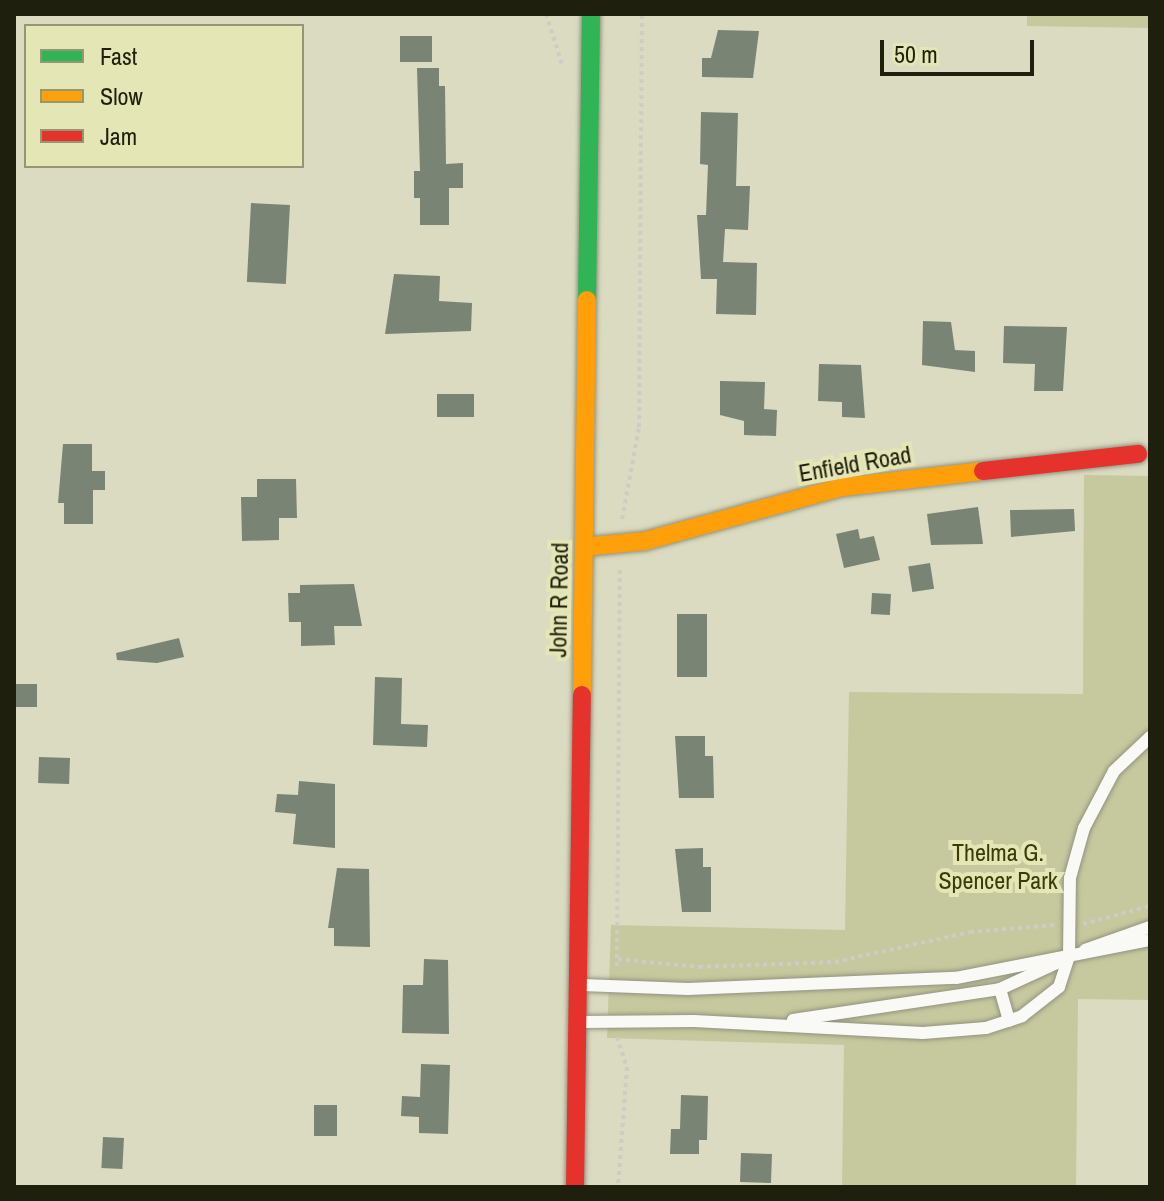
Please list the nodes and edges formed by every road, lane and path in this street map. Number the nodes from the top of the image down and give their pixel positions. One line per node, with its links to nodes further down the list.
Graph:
1 (591, 14): 5 (main road, John R Road)
2 (642, 14): 4 (path)
3 (1138, 454): 5 (main road, Enfield Road)
4 (622, 521)
5 (584, 547): 15 (main road, John R Road)
6 (620, 567): 13 (path)
7 (1150, 737): 9 (lane)
8 (1150, 906): 9 (path)
9 (1069, 925): 12 (lane); 13 (path)
10 (1150, 927): 12 (lane)
11 (1150, 940): 12 (lane)
12 (1069, 956): 16 (lane); 17 (lane); 19 (lane)
13 (618, 959): 14 (path)
14 (617, 966)
15 (578, 985): 16 (lane); 20 (main road, John R Road)
16 (816, 985): 18 (lane)
17 (1000, 989): 18 (lane); 19 (lane)
18 (822, 1012): 21 (lane)
19 (1009, 1021): 21 (lane)
20 (578, 1022): 21 (lane); 23 (main road, John R Road)
21 (780, 1024)
22 (617, 1037): 24 (path)
23 (575, 1187)
24 (618, 1187)

